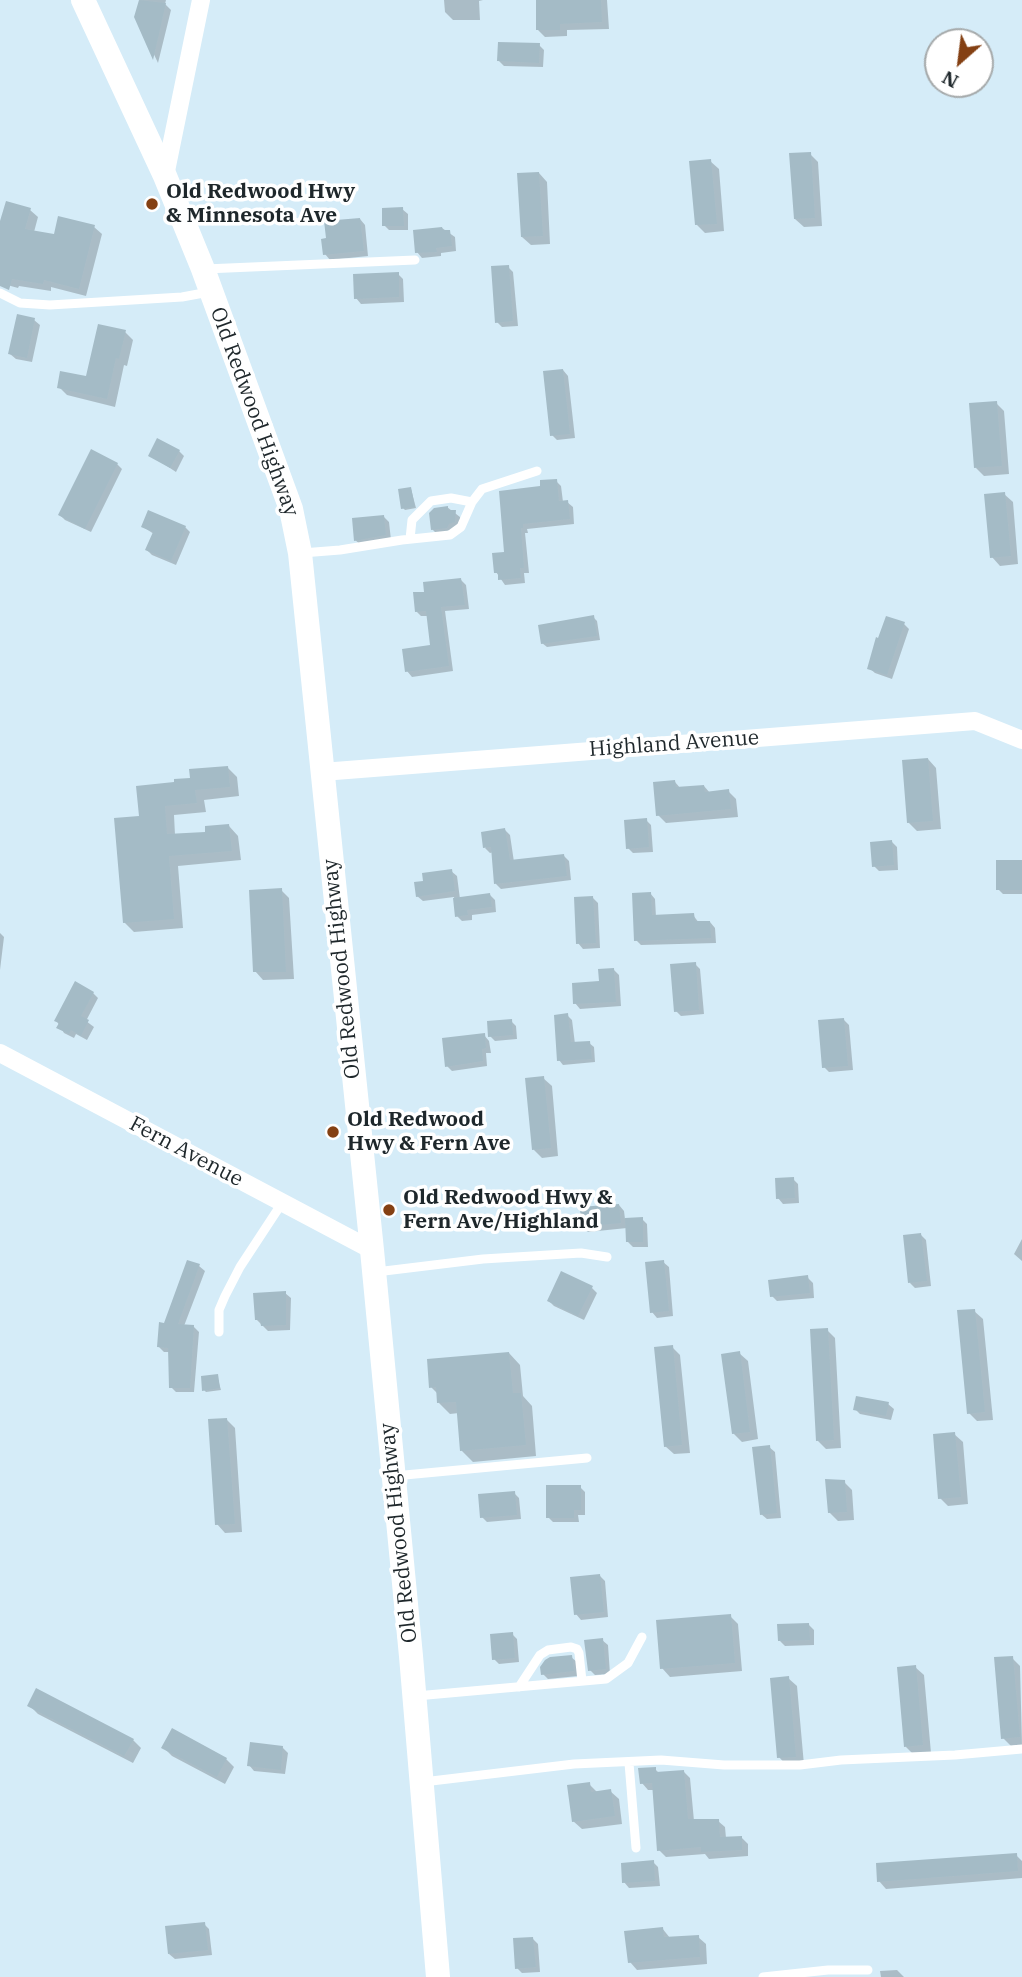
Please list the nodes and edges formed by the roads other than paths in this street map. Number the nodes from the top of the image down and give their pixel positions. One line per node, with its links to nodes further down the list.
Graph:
1 (83, 0): 3 (main road, Old Redwood Highway)
2 (201, 0): 3 (street)
3 (165, 176): 5 (main road, Old Redwood Highway)
4 (415, 260): 5 (lane)
5 (207, 280): 6 (lane); 10 (main road, Old Redwood Highway)
6 (0, 293)
7 (537, 471): 8 (lane)
8 (472, 502): 9 (lane); 9 (lane)
9 (410, 539): 10 (lane)
10 (300, 553): 12 (main road, Old Redwood Highway)
11 (1022, 740): 12 (street, Highland Avenue)
12 (322, 772): 16 (main road, Old Redwood Highway)
13 (0, 1053): 14 (street, Fern Avenue)
14 (282, 1203): 16 (street, Fern Avenue); 17 (lane)
15 (607, 1257): 16 (lane)
16 (373, 1261): 19 (main road, Old Redwood Highway)
17 (219, 1332)
18 (587, 1458): 19 (lane)
19 (393, 1476): 23 (main road, Old Redwood Highway)
20 (642, 1637): 21 (lane)
21 (582, 1681): 22 (lane); 22 (lane)
22 (519, 1687): 23 (lane)
23 (415, 1697): 26 (main road, Old Redwood Highway)
24 (1022, 1749): 25 (lane)
25 (629, 1763): 26 (lane); 27 (lane)
26 (422, 1783): 29 (main road, Old Redwood Highway)
27 (636, 1848)
28 (868, 1970): 30 (lane)
29 (438, 1977)
30 (763, 1977)

